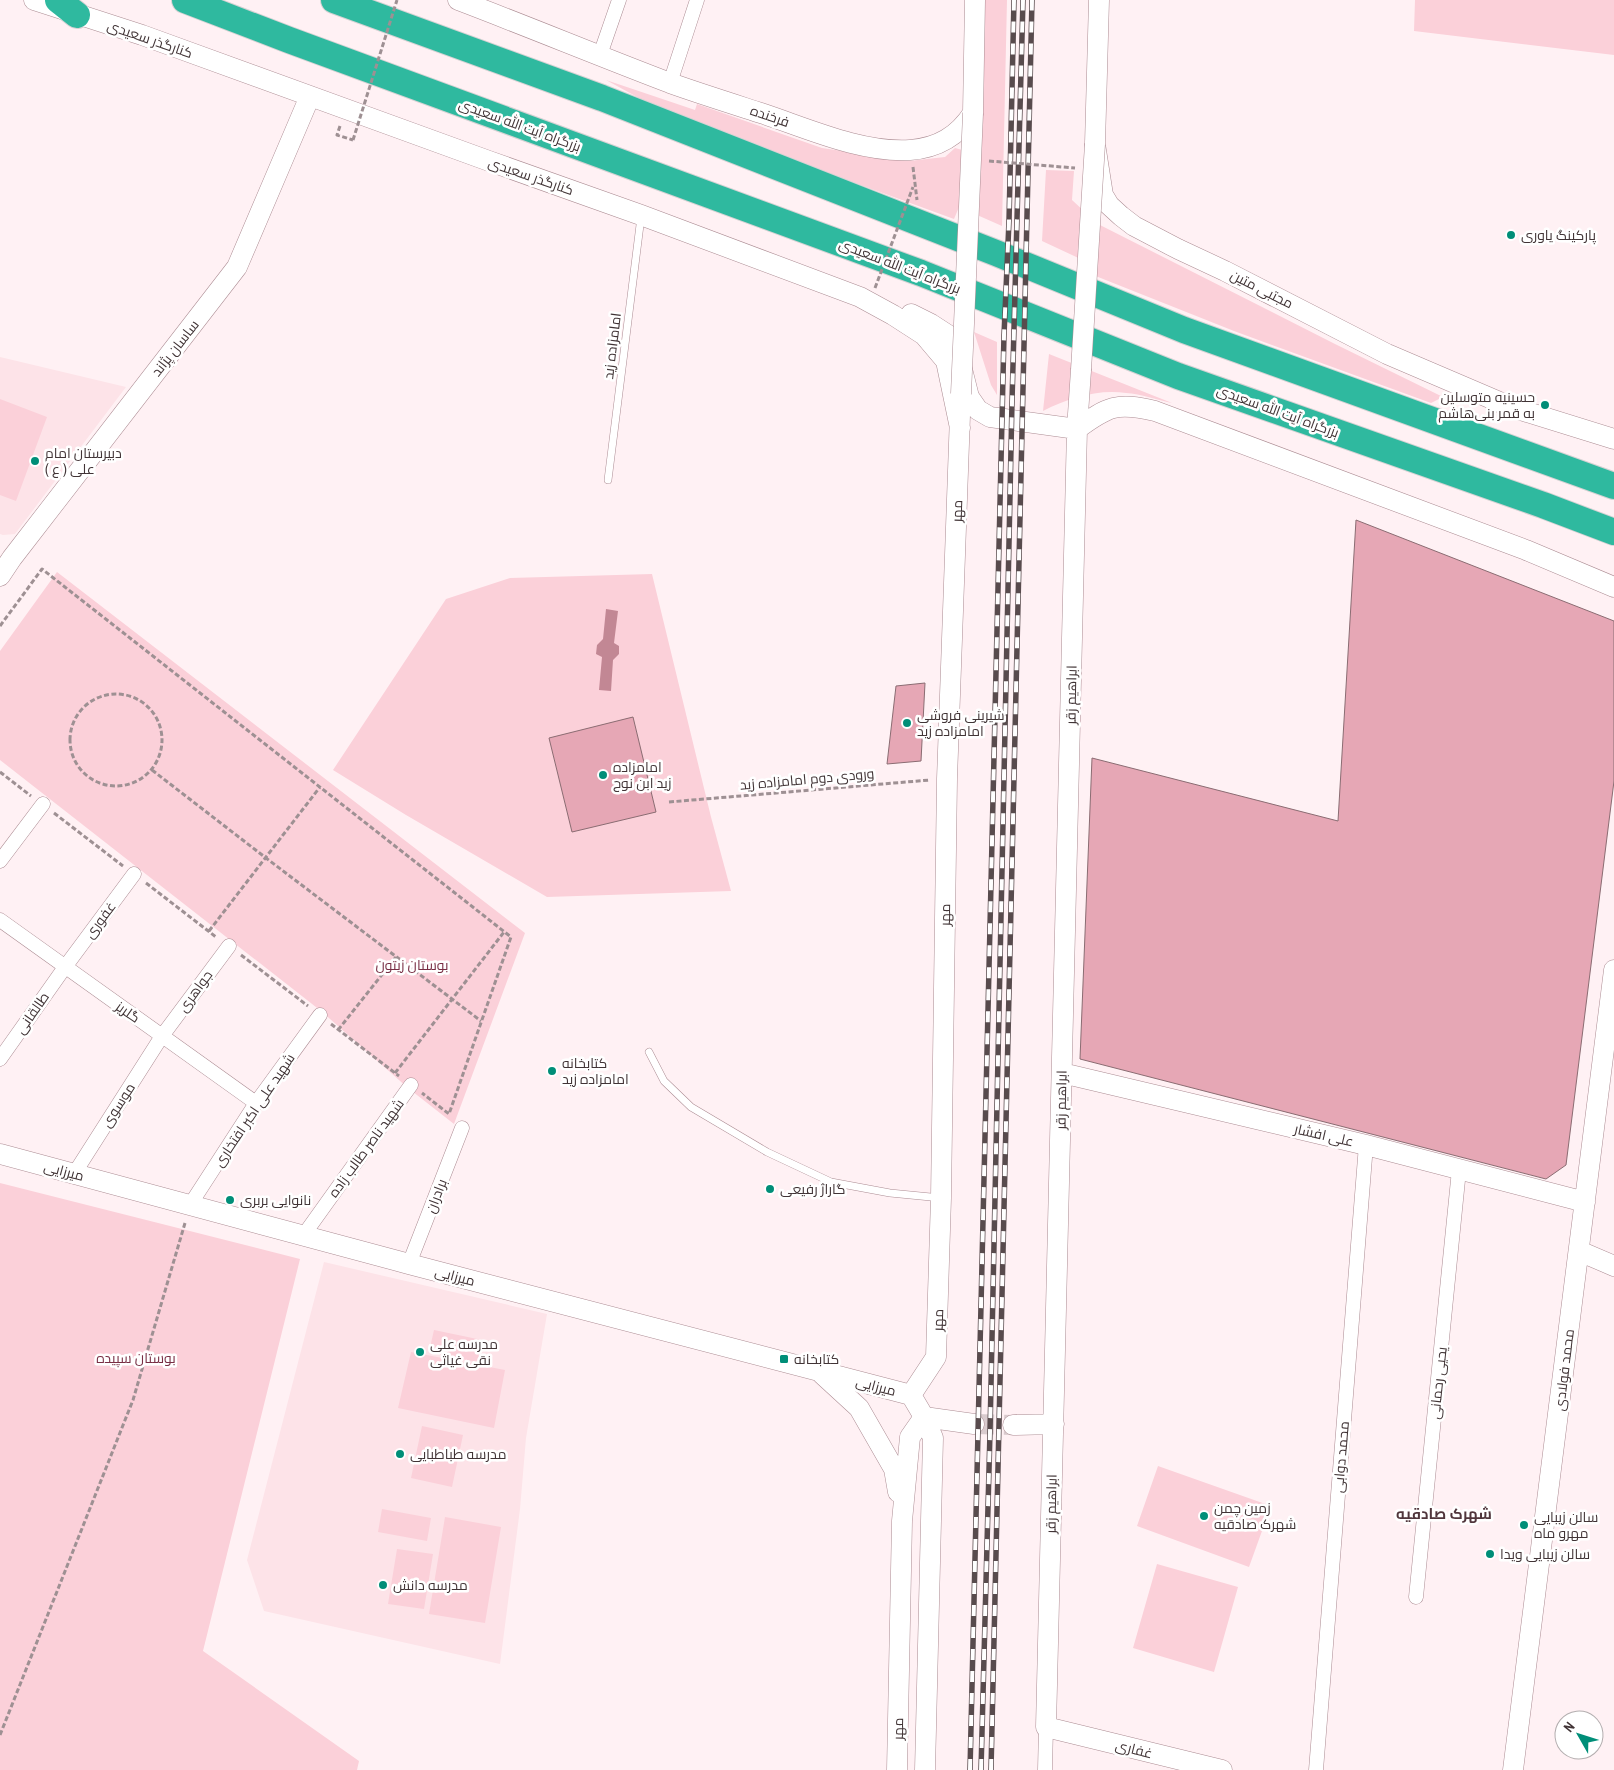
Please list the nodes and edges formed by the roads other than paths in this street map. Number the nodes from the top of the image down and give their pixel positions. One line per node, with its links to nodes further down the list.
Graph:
1 (34, 0): 9 (street, کنارگذر سعیدی)
2 (185, 0): 22 (highway, بزرگراه آیت الله سعیدی)
3 (334, 0): 21 (highway)
4 (458, 0): 10 (street, فرخنده)
5 (619, 0): 10 (street)
6 (697, 0): 11 (street)
7 (975, 0): 13 (street)
8 (1099, 0): 14 (street, مجتبی متین)
9 (68, 7): 12 (street, کنارگذر سعیدی)
10 (600, 54): 11 (street, فرخنده)
11 (670, 83): 13 (street, فرخنده)
12 (310, 96): 15 (street, کنارگذر سعیدی); 23 (street, ساسان پژاند)
13 (972, 113): 17 (street, bridge)
14 (1095, 144): 18 (street, ابراهیم زقر, bridge); 19 (street, مجتبی متین)
15 (641, 215): 16 (street, کنارگذر سعیدی); 20 (lane, امامزاده زید)
16 (893, 315): 17 (street, کنارگذر سعیدی); 18 (street)
17 (960, 428): 45 (street, مهر)
18 (1077, 429): 25 (street); 37 (street, ابراهیم زقر)
19 (1614, 439)
20 (608, 480)
21 (1614, 486)
22 (1614, 532)
23 (6, 556): 24 (street, ساسان پژاند)
24 (0, 576)
25 (1614, 587)
26 (43, 804): 27 (street)
27 (0, 861)
28 (134, 874): 31 (street, غفوری)
29 (0, 920): 31 (street, گلریز)
30 (228, 946): 34 (street, جواهری)
31 (65, 966): 34 (street, گلریز); 36 (street, طالقانی)
32 (1614, 970): 46 (street, محمد فولادی)
33 (320, 1015): 39 (street, شهید علی اکبر افتخاری)
34 (162, 1036): 39 (street, گلریز); 44 (street, موسوی)
35 (649, 1052): 45 (lane)
36 (0, 1059)
37 (1062, 1073): 41 (street, علی افشار); 56 (street, ابراهیم زقر)
38 (411, 1085): 48 (street, شهید ناصر طالب زاده)
39 (256, 1104): 47 (street, شهید علی اکبر افتخاری)
40 (462, 1128): 50 (street, برادران)
41 (1366, 1145): 43 (street, علی افشار); 66 (street, محمد دوابی)
42 (0, 1154): 44 (street, میرزایی)
43 (1459, 1170): 46 (street, علی افشار); 59 (street, یحیی رحمانی)
44 (74, 1174): 47 (street, میرزایی)
45 (941, 1198): 53 (street, مهر)
46 (1584, 1202): 49 (street, محمد فولادی)
47 (190, 1206): 48 (street, میرزایی)
48 (303, 1236): 50 (street, میرزایی)
49 (1579, 1251): 51 (street); 67 (street, محمد فولادی)
50 (409, 1264): 52 (street, میرزایی)
51 (1614, 1266)
52 (819, 1371): 53 (street, میرزایی); 58 (street)
53 (911, 1395): 54 (street)
54 (924, 1418): 55 (street); 58 (street, مهر); 63 (street, مهر)
55 (974, 1424)
56 (1054, 1424): 57 (street); 60 (street, ابراهیم زقر)
57 (1013, 1425)
58 (902, 1522): 62 (street, مهر)
59 (1416, 1597)
60 (1046, 1727): 61 (street, غفاری); 64 (street, ابراهیم زقر)
61 (1175, 1764): 65 (street, غفاری)
62 (897, 1770)
63 (925, 1770)
64 (1045, 1770)
65 (1222, 1770)
66 (1316, 1770)
67 (1513, 1770)

